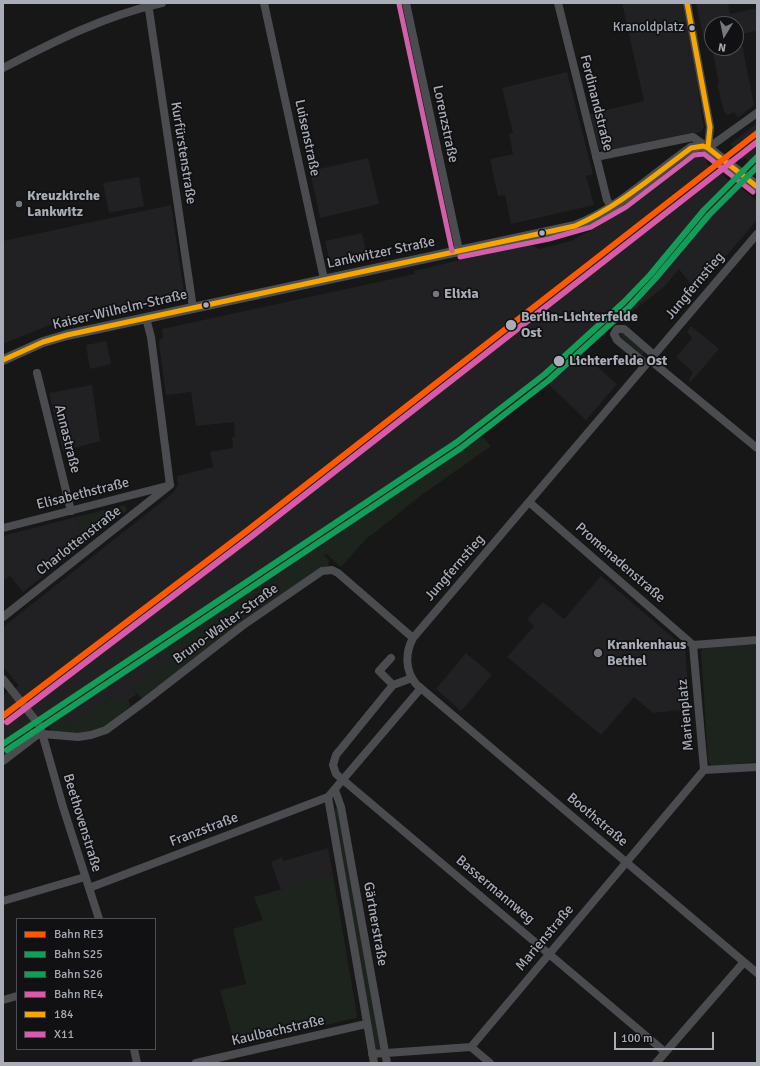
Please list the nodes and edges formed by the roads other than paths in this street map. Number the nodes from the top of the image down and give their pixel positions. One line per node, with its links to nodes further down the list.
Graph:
1 (162, 3): 6 (street)
2 (264, 3): 15 (street, Luisenstraße)
3 (406, 3): 14 (street, Lorenzstraße)
4 (558, 3): 10 (street, Ferdinandstraße)
5 (687, 3): 9 (street)
6 (148, 5): 7 (street); 17 (street, Kurfürstenstraße)
7 (3, 68)
8 (757, 113): 9 (street)
9 (708, 148): 10 (street); 11 (main road); 12 (main road)
10 (596, 157): 12 (street, Ferdinandstraße)
11 (757, 186)
12 (612, 208): 14 (main road, Lankwitzer Straße)
13 (757, 234): 19 (street, Jungfernstieg)
14 (459, 250): 15 (main road, Lankwitzer Straße)
15 (324, 279): 16 (main road, Lankwitzer Straße)
16 (246, 296): 17 (main road, Kaiser-Wilhelm-Straße)
17 (193, 308): 18 (main road, Kaiser-Wilhelm-Straße)
18 (146, 318): 20 (main road, Kaiser-Wilhelm-Straße); 23 (street)
19 (650, 359): 22 (street); 24 (street, Jungfernstieg)
20 (3, 360)
21 (37, 374): 25 (street, Annastraße)
22 (757, 448)
23 (170, 485): 25 (street, Elisabethstraße); 27 (street, Charlottenstraße)
24 (529, 502): 28 (street, Jungfernstieg); 30 (street, Promenadenstraße)
25 (71, 511): 26 (street, Elisabethstraße)
26 (3, 528)
27 (3, 617)
28 (413, 638): 32 (street, Jungfernstieg); 36 (street, Bruno-Walter-Straße)
29 (757, 640): 30 (street)
30 (693, 645): 39 (street, Marienplatz)
31 (391, 658): 34 (street)
32 (412, 678): 34 (street); 35 (street, Jungfernstieg)
33 (3, 679): 36 (street, Beethovenstraße)
34 (393, 685): 40 (street, Bassermannweg)
35 (421, 688): 40 (street); 43 (street, Boothstraße)
36 (43, 734): 37 (street); 44 (street, Beethovenstraße)
37 (3, 761)
38 (757, 767): 39 (street)
39 (704, 770): 43 (street, Marienstraße)
40 (344, 780): 41 (street); 48 (street, Bassermannweg)
41 (335, 790): 42 (street); 54 (street, Gärtnerstraße)
42 (328, 797): 45 (street, Franzstraße); 51 (street, Gärtnerstraße)
43 (627, 862): 48 (street, Marienstraße); 49 (street, Boothstraße)
44 (85, 876): 45 (street, Beethovenstraße); 46 (street)
45 (89, 888): 47 (street, Beethovenstraße)
46 (3, 901)
47 (99, 918)
48 (549, 953): 52 (street, Marienstraße); 55 (street, Bassermannweg)
49 (744, 962): 50 (street, Boothstraße); 55 (street)
50 (757, 973)
51 (366, 1024): 56 (street, Gärtnerstraße); 58 (street, Kaulbachstraße)
52 (471, 1047): 54 (street); 61 (street)
53 (134, 1050): 57 (street)
54 (385, 1052): 56 (street); 60 (street, Gärtnerstraße)
55 (665, 1052): 62 (street)
56 (372, 1054): 59 (street, Gärtnerstraße)
57 (137, 1063)
58 (196, 1063)
59 (374, 1063)
60 (387, 1063)
61 (490, 1063)
62 (656, 1063)

